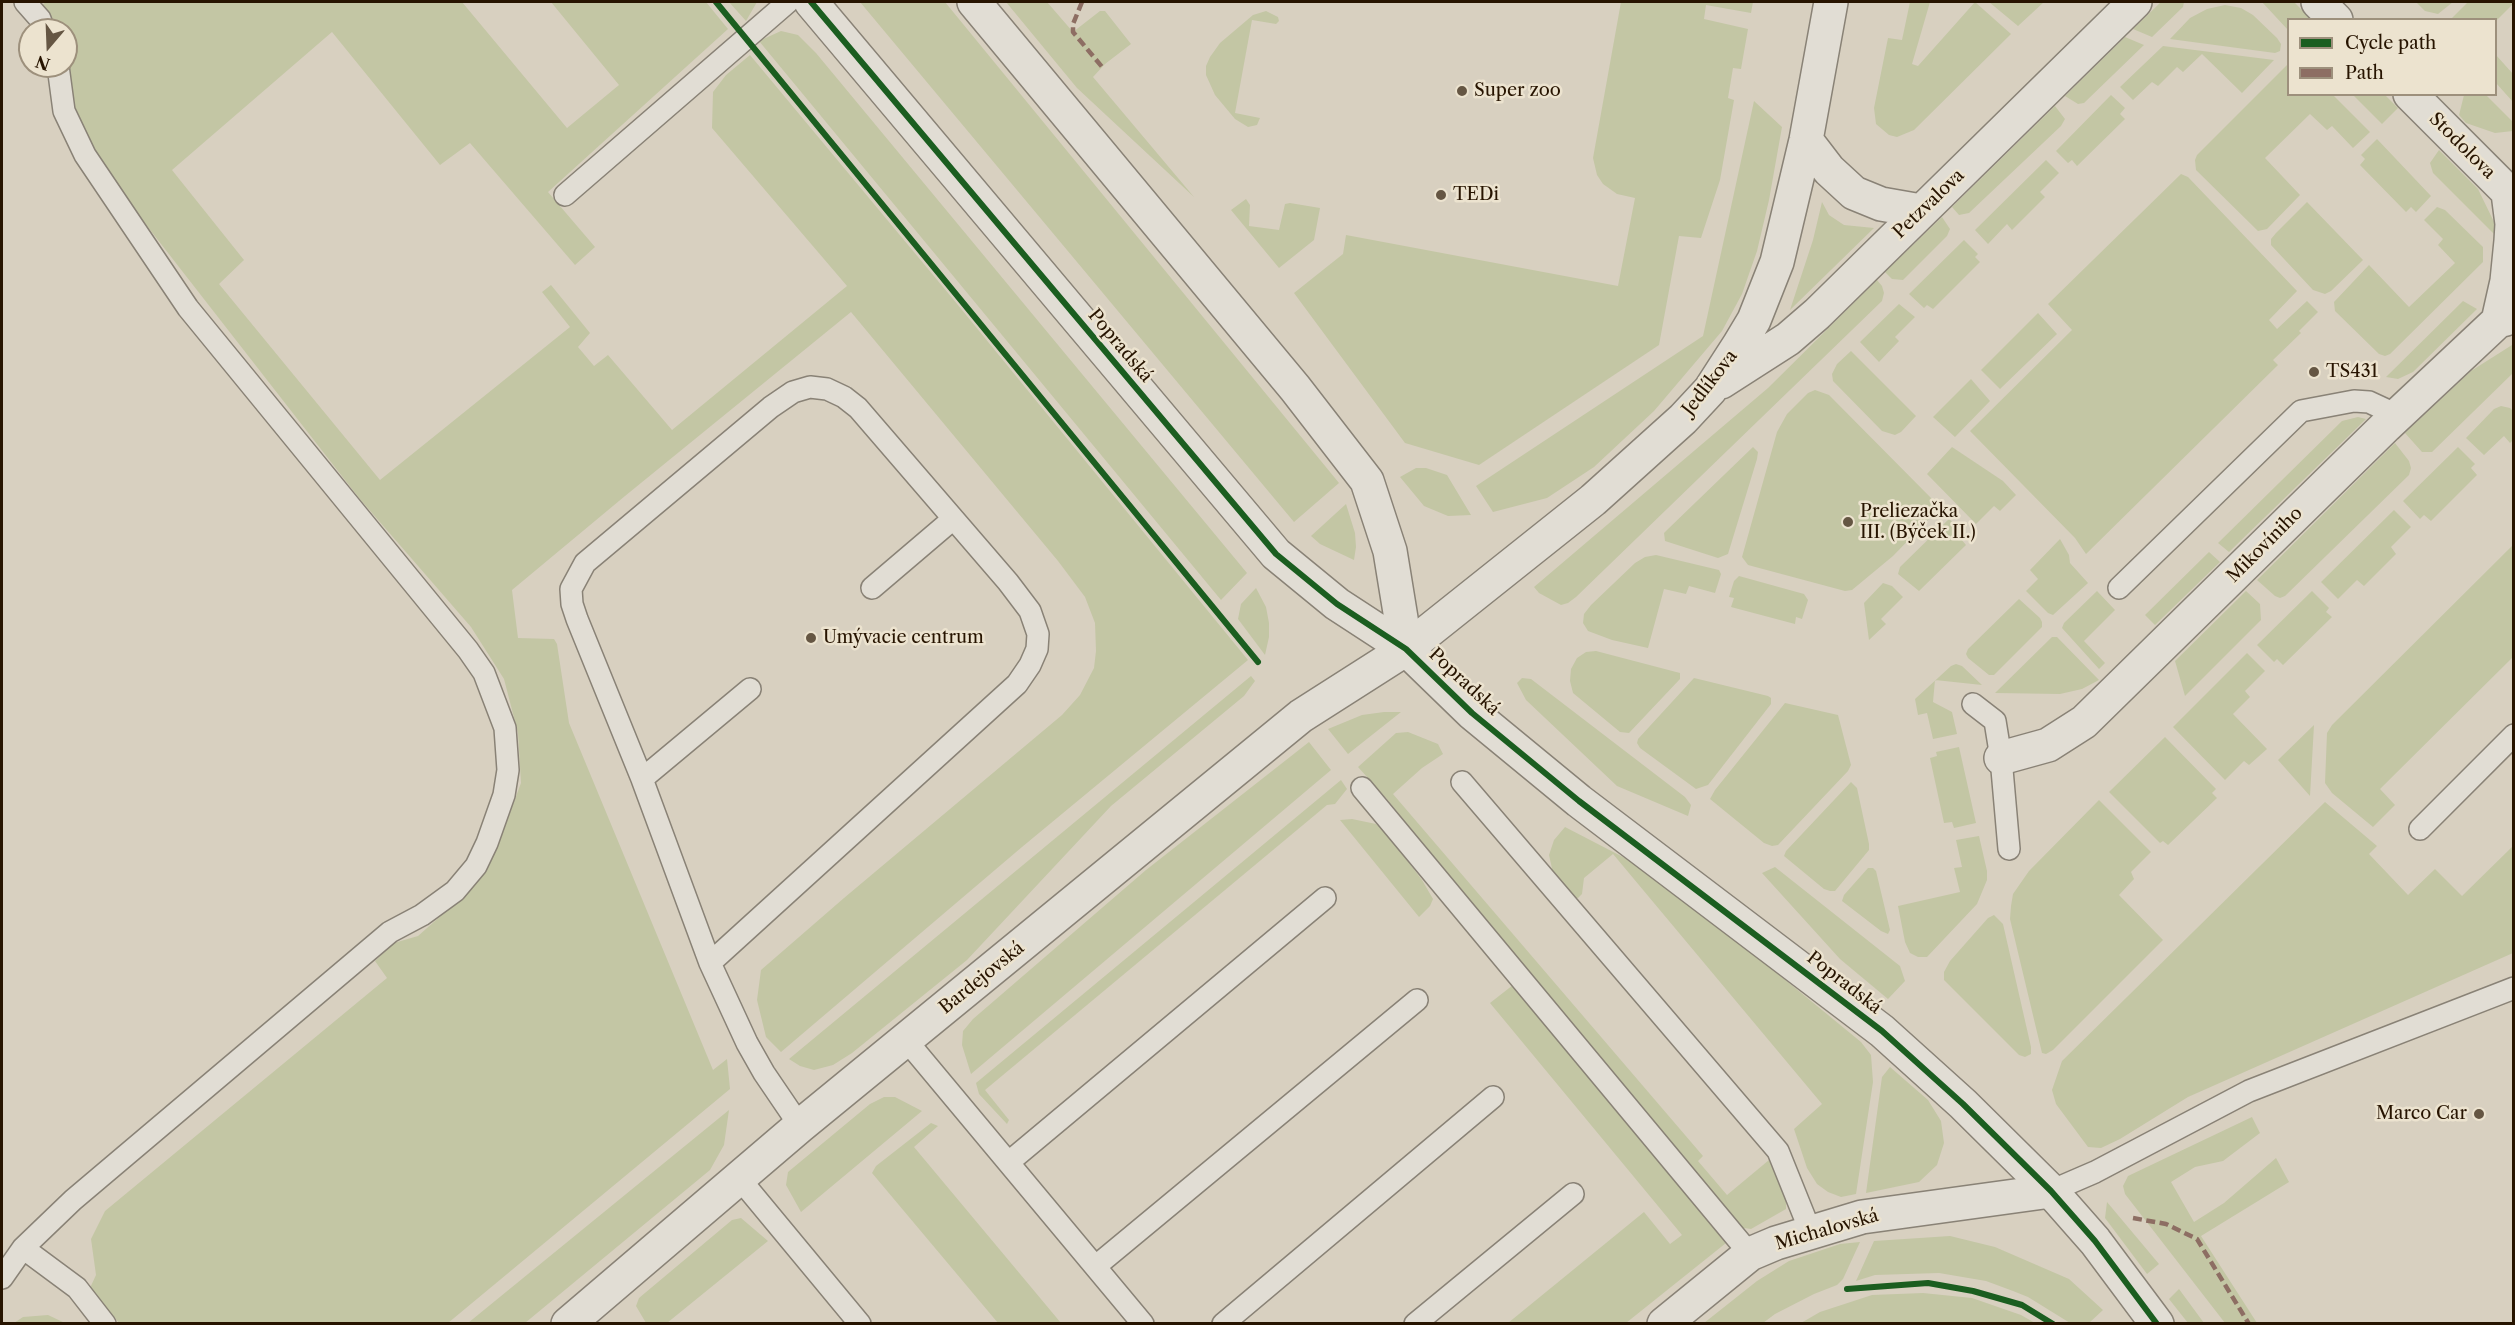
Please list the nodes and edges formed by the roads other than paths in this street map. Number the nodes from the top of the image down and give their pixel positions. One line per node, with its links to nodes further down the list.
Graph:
1 (25, 2): 8 (lane)
2 (788, 2): 14 (lane)
3 (811, 2): 22 (street, Popradská)
4 (974, 2): 22 (street, Popradská)
5 (1831, 2): 12 (street, Jedlíkova)
6 (2135, 2): 15 (street, Petzvalova)
7 (2318, 2): 9 (street)
8 (39, 18)
9 (2334, 18)
10 (60, 78): 44 (lane)
11 (2412, 96): 13 (street, Stodolova)
12 (1806, 140): 15 (street); 17 (street, Jedlíkova)
13 (2507, 182): 16 (street)
14 (565, 195)
15 (1921, 211): 17 (street, Petzvalova)
16 (2508, 315): 18 (street, Mikovíniho)
17 (1710, 390): 22 (street, Jedlíkova)
18 (2397, 415): 21 (lane); 26 (street, Mikovíniho)
19 (953, 519): 20 (lane); 27 (lane); 33 (lane)
20 (872, 588)
21 (2119, 588)
22 (1406, 649): 36 (street, Bardejovská); 41 (street, Popradská)
23 (750, 689): 27 (lane)
24 (1973, 704): 26 (lane)
25 (2514, 735): 30 (lane)
26 (2001, 758): 31 (lane)
27 (642, 779): 33 (lane)
28 (1462, 782): 43 (lane)
29 (1362, 788): 45 (lane)
30 (2421, 829)
31 (2009, 849)
32 (1325, 898): 39 (lane)
33 (710, 963): 38 (lane)
34 (2514, 988): 41 (lane)
35 (1416, 1000): 46 (lane)
36 (906, 1040): 38 (street, Bardejovská); 39 (lane)
37 (1493, 1097): 52 (lane)
38 (800, 1126): 40 (street, Bardejovská)
39 (1009, 1162): 46 (lane)
40 (739, 1178): 48 (street, Bardejovská); 50 (lane)
41 (2051, 1191): 43 (street, Michalovská); 55 (street, Popradská)
42 (1573, 1194): 53 (lane)
43 (1811, 1233): 45 (street, Michalovská)
44 (23, 1248): 47 (lane); 49 (lane)
45 (1750, 1254): 54 (street, Michalovská)
46 (1096, 1266): 51 (lane)
47 (2, 1278)
48 (579, 1320)
49 (105, 1323)
50 (860, 1323)
51 (1143, 1323)
52 (1223, 1323)
53 (1415, 1323)
54 (1664, 1323)
55 (2157, 1323)

